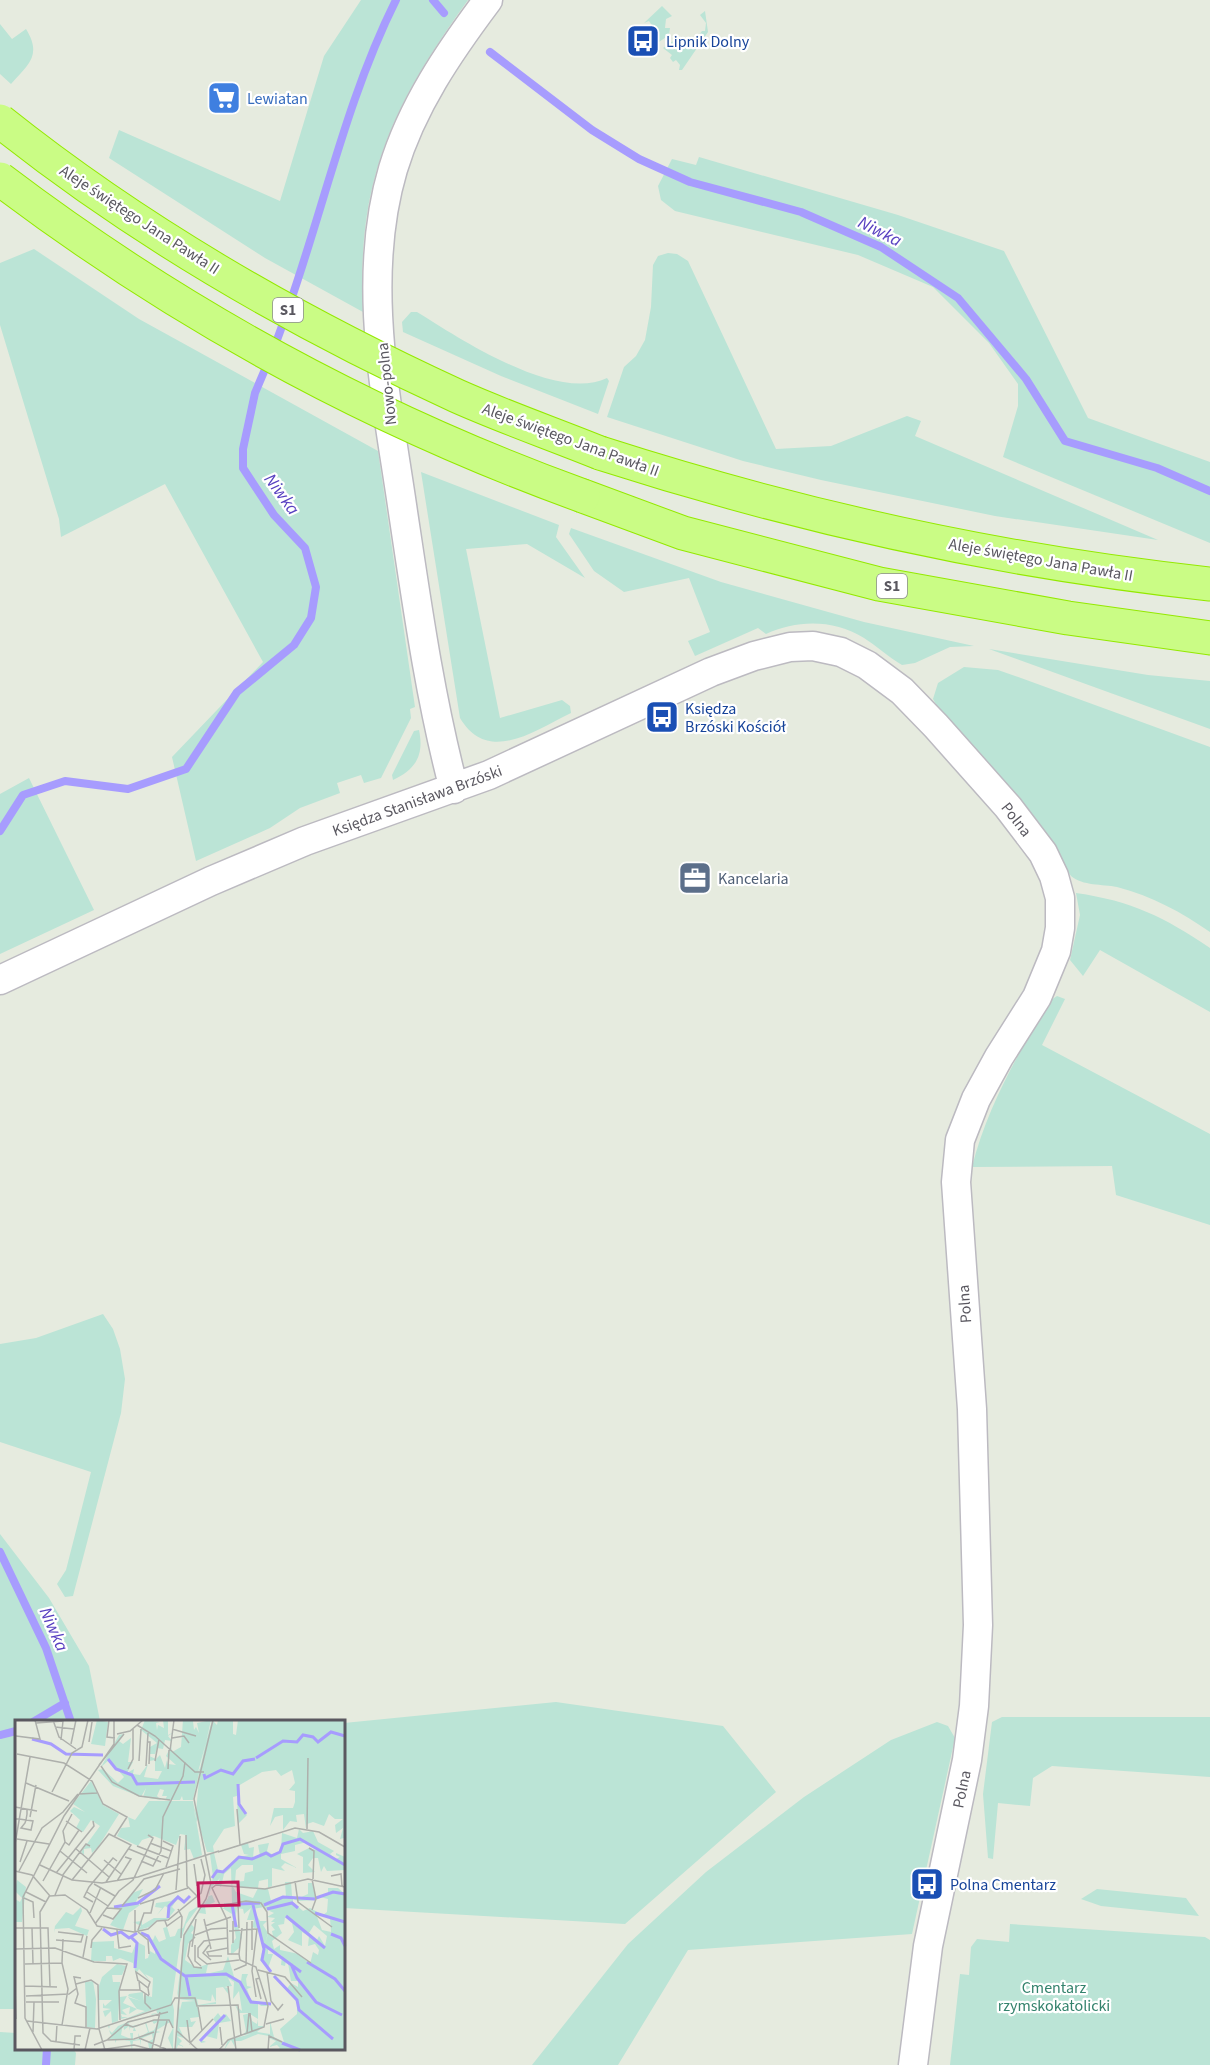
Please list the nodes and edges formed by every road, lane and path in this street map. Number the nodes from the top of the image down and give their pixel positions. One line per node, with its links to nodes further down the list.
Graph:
1 (488, 0): 7 (street, Nowo-polna)
2 (0, 121): 4 (highway, Aleje świętego Jana Pawła II / S1, bridge)
3 (0, 179): 5 (highway, S1, bridge)
4 (1210, 584)
5 (1210, 638)
6 (841, 652): 7 (street, Księdza Stanisława Brzóski); 9 (street, Polna)
7 (454, 789): 8 (street, Księdza Stanisława Brzóski)
8 (0, 980)
9 (913, 2065)

